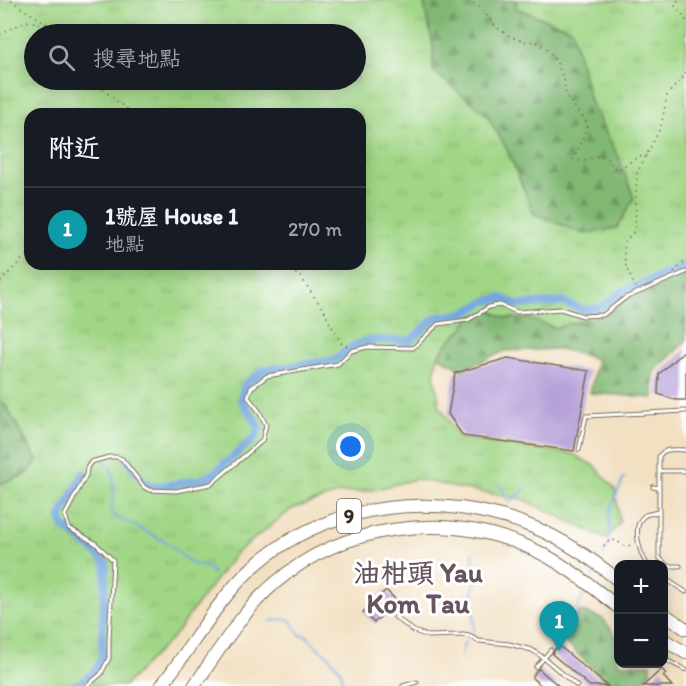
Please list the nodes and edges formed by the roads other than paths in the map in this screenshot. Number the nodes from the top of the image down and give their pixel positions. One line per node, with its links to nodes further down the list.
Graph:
1 (686, 272): 27 (lane)
2 (686, 411): 3 (lane)
3 (579, 450)
4 (686, 450): 5 (lane)
5 (659, 471): 6 (lane); 8 (lane)
6 (686, 471)
7 (653, 487): 8 (lane)
8 (659, 488): 9 (lane)
9 (659, 512): 10 (lane); 11 (lane)
10 (645, 560)
11 (680, 566)
12 (614, 577): 28 (highway, 9)
13 (668, 581): 14 (lane)
14 (686, 592)
15 (614, 604): 29 (highway, 9)
16 (395, 617): 22 (lane)
17 (668, 617): 18 (highway)
18 (686, 629)
19 (668, 643): 21 (highway)
20 (551, 650): 22 (lane)
21 (686, 653)
22 (544, 658): 24 (lane); 31 (lane)
23 (668, 661): 25 (lane)
24 (536, 667)
25 (686, 670)
26 (417, 682): 30 (lane)
27 (87, 686)
28 (161, 686)
29 (194, 686)
30 (403, 686)
31 (577, 686)

